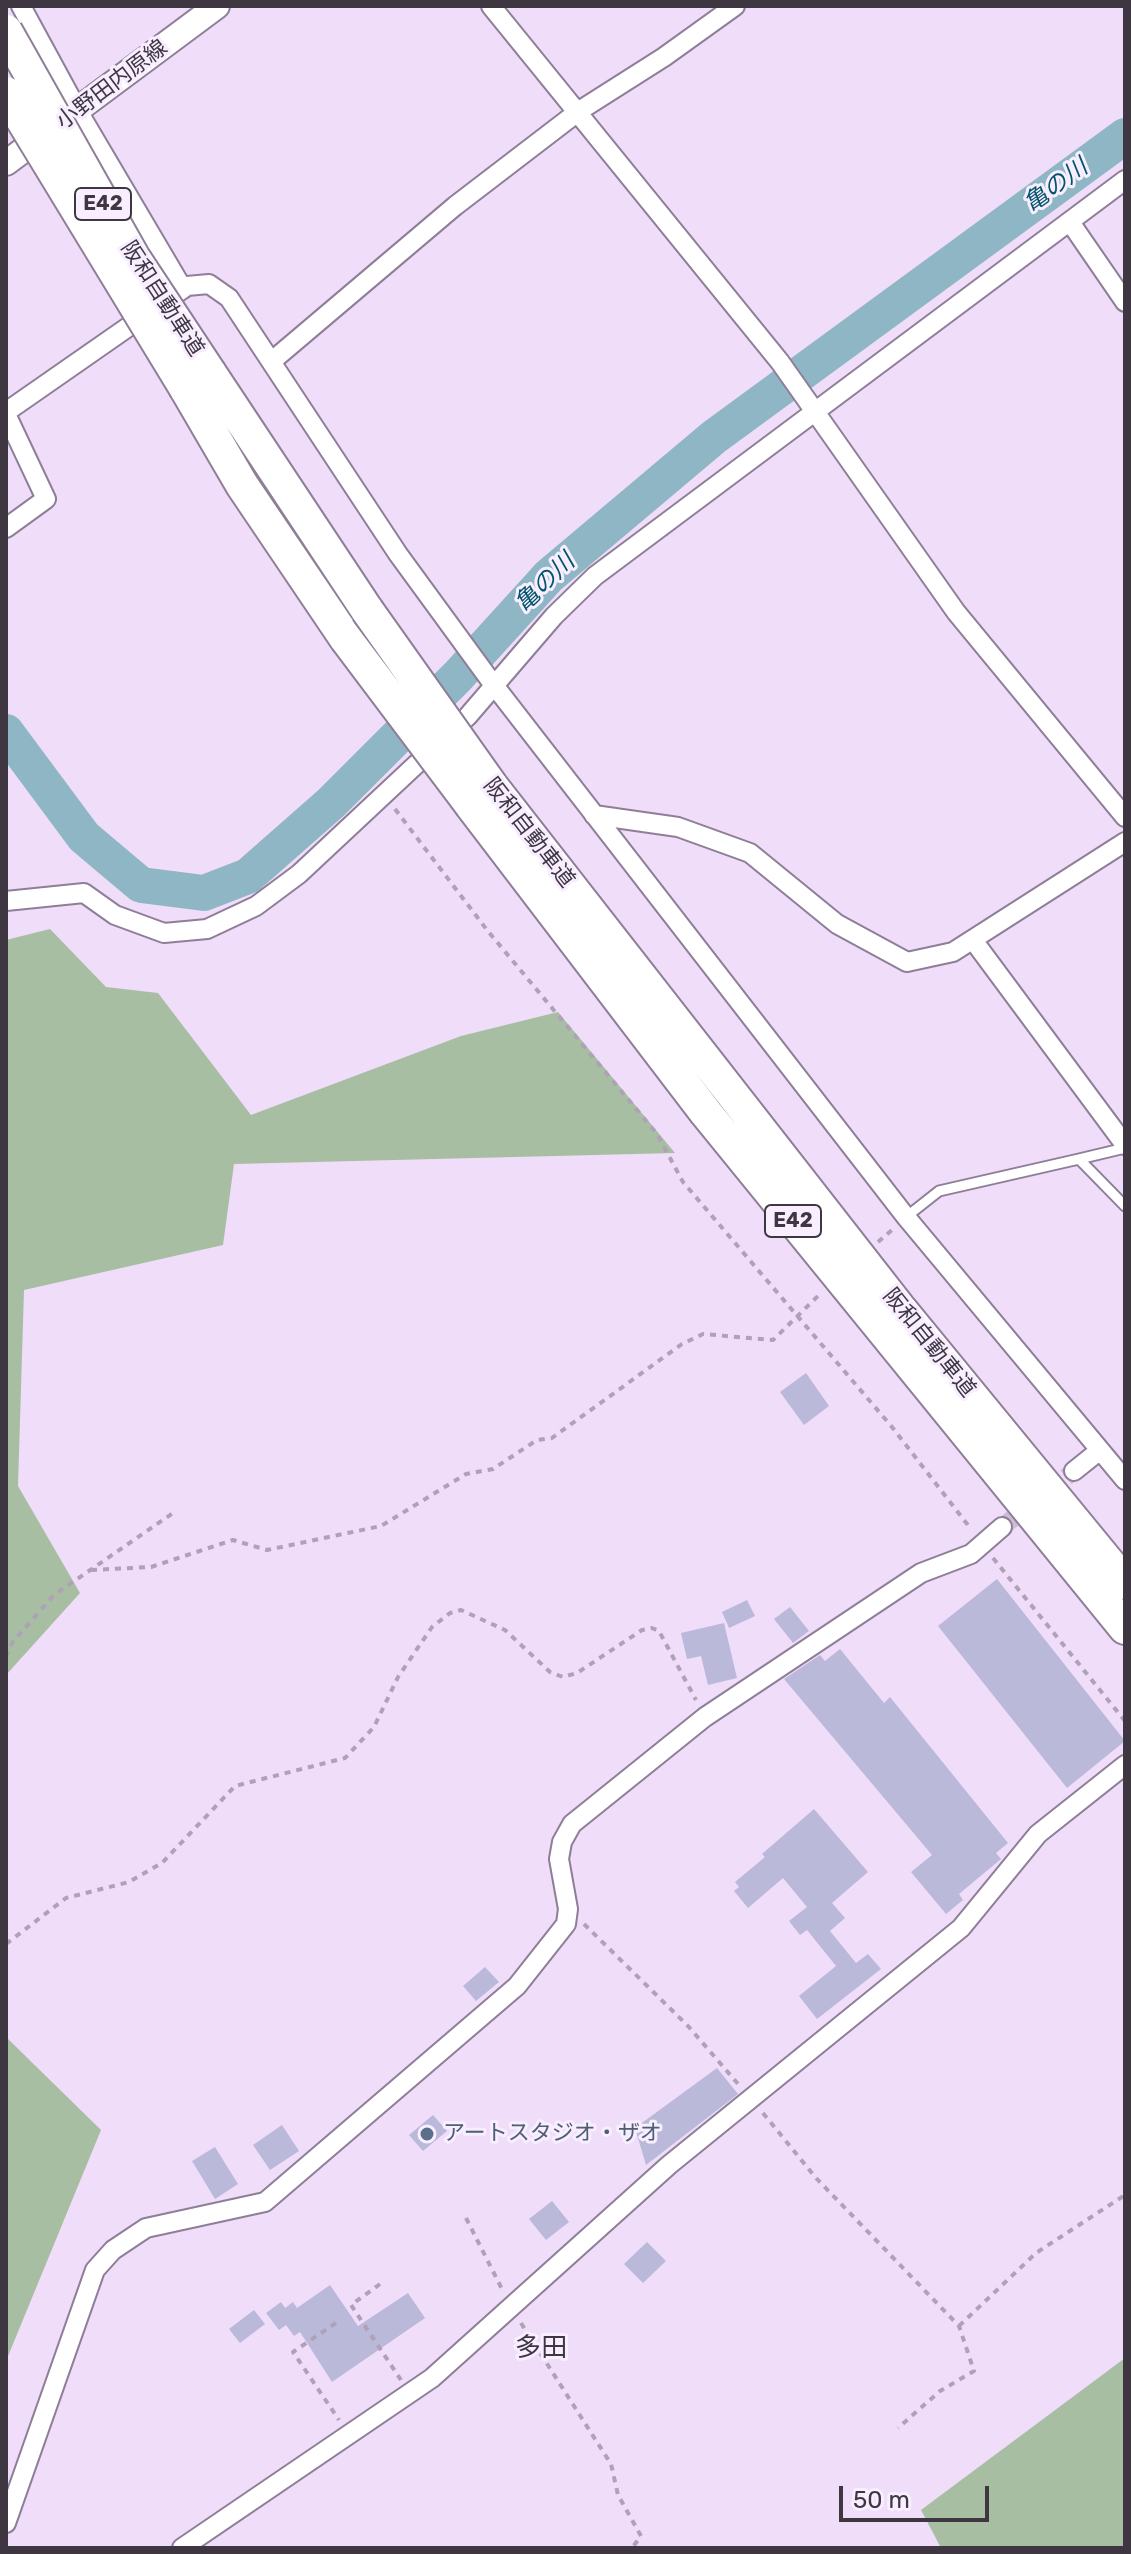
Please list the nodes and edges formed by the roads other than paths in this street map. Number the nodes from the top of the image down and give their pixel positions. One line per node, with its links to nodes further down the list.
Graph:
1 (21, 6): 7 (street)
2 (217, 6): 7 (main road, 小野田内原線)
3 (491, 6): 8 (street)
4 (735, 6): 8 (street)
5 (6, 31): 15 (highway, 阪和自動車道 / E42, bridge)
6 (6, 93): 15 (highway, 阪和自動車道 / E42, bridge)
7 (78, 111): 9 (main road, 小野田内原線); 12 (street)
8 (579, 111): 14 (street); 17 (street)
9 (6, 163)
10 (1125, 180): 11 (street)
11 (1070, 222): 13 (street); 17 (street)
12 (183, 289): 14 (street); 16 (street)
13 (1125, 302)
14 (272, 361): 19 (street)
15 (198, 381): 20 (highway, 阪和自動車道 / E42, bridge); 20 (highway, 阪和自動車道 / E42, bridge)
16 (6, 413): 18 (street)
17 (816, 413): 19 (street); 22 (street)
18 (6, 528)
19 (492, 683): 21 (street); 24 (street)
20 (481, 795): 34 (highway, 阪和自動車道 / E42); 35 (highway, 阪和自動車道 / E42)
21 (594, 815): 25 (street); 29 (street)
22 (1125, 817)
23 (1125, 842): 25 (street)
24 (6, 901)
25 (973, 940): 26 (street)
26 (1125, 1146): 27 (lane)
27 (1079, 1159): 28 (lane); 29 (lane)
28 (1125, 1206)
29 (906, 1217): 30 (street)
30 (1099, 1451): 31 (street); 32 (street)
31 (1074, 1471)
32 (1125, 1480)
33 (1002, 1527): 37 (street)
34 (1125, 1583)
35 (1125, 1628)
36 (1125, 1765): 38 (street)
37 (6, 2523)
38 (182, 2548)

